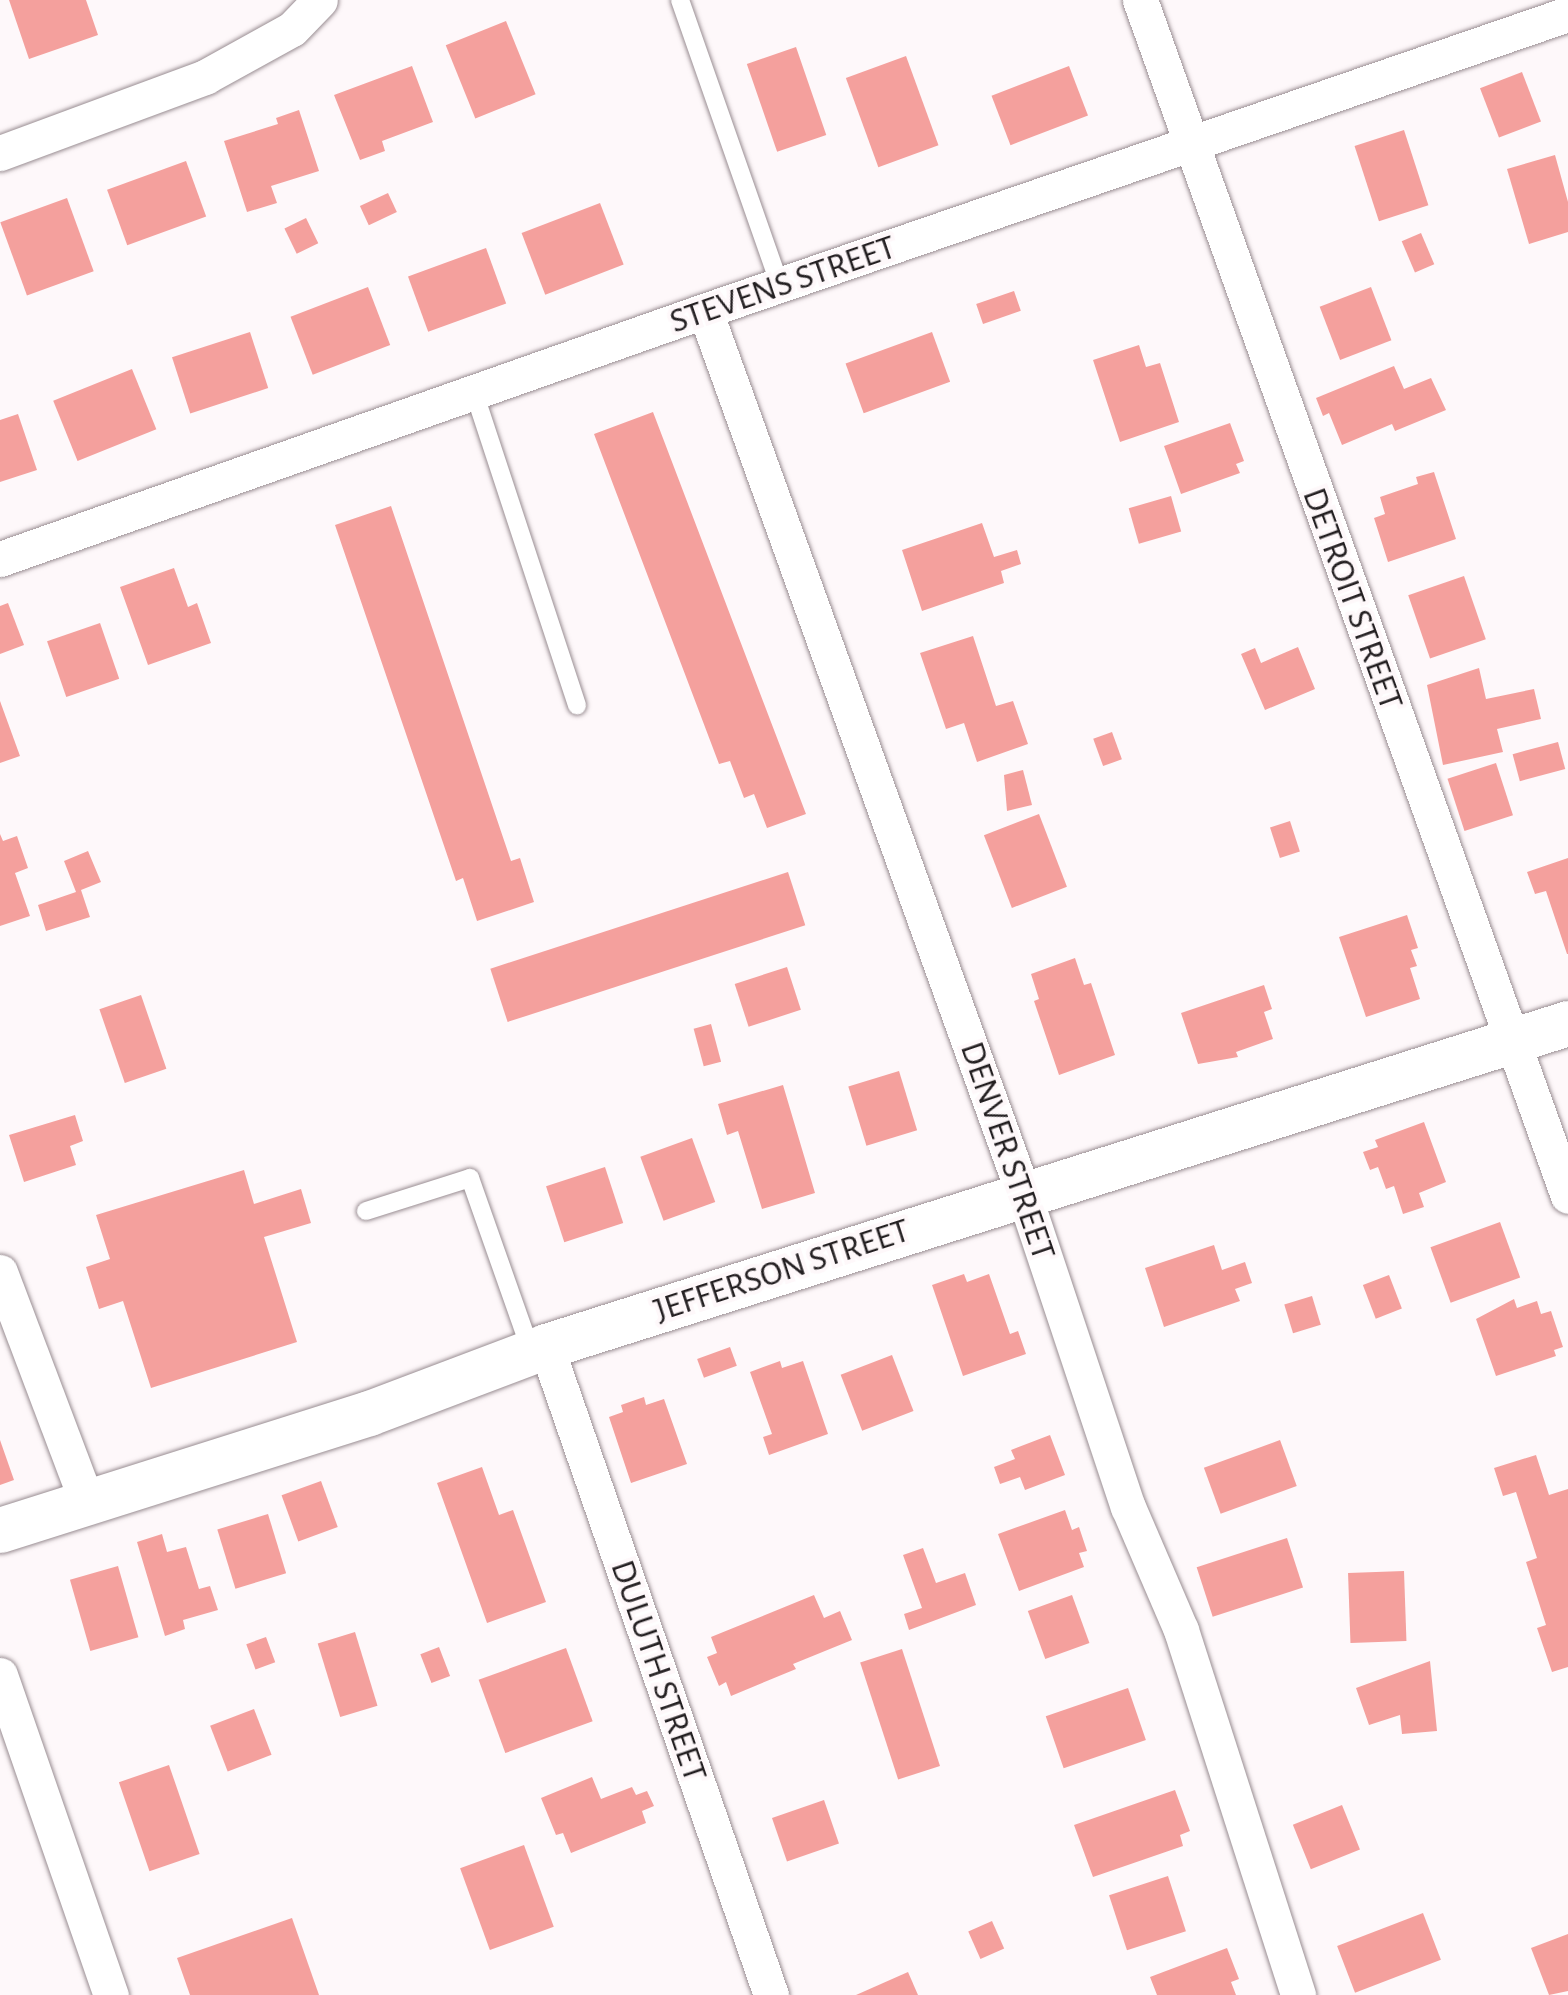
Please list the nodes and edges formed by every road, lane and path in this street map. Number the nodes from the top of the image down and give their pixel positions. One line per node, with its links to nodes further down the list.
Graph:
1 (320, 0): 6 (street)
2 (680, 0): 7 (lane)
3 (1140, 0): 5 (street, DETROIT STREET)
4 (1568, 14): 5 (street, STEVENS STREET)
5 (1193, 146): 7 (street, STEVENS STREET); 13 (street, DETROIT STREET)
6 (0, 153)
7 (780, 286): 8 (street, STEVENS STREET)
8 (705, 311): 9 (street, STEVENS STREET); 14 (street, DENVER STREET)
9 (474, 392): 10 (street, STEVENS STREET); 11 (lane)
10 (0, 560)
11 (577, 706)
12 (1568, 1023): 13 (street, JEFFERSON STREET)
13 (1510, 1042): 14 (street, JEFFERSON STREET); 15 (street, DETROIT STREET)
14 (1024, 1195): 18 (street, JEFFERSON STREET); 24 (street, DENVER STREET)
15 (1568, 1196)
16 (366, 1211): 18 (lane)
17 (0, 1272): 19 (street)
18 (539, 1349): 19 (street, JEFFERSON STREET); 23 (street, DULUTH STREET)
19 (87, 1502): 20 (street, JEFFERSON STREET)
20 (0, 1530)
21 (0, 1675): 22 (street)
22 (111, 1995)
23 (770, 1995)
24 (1298, 1995)

